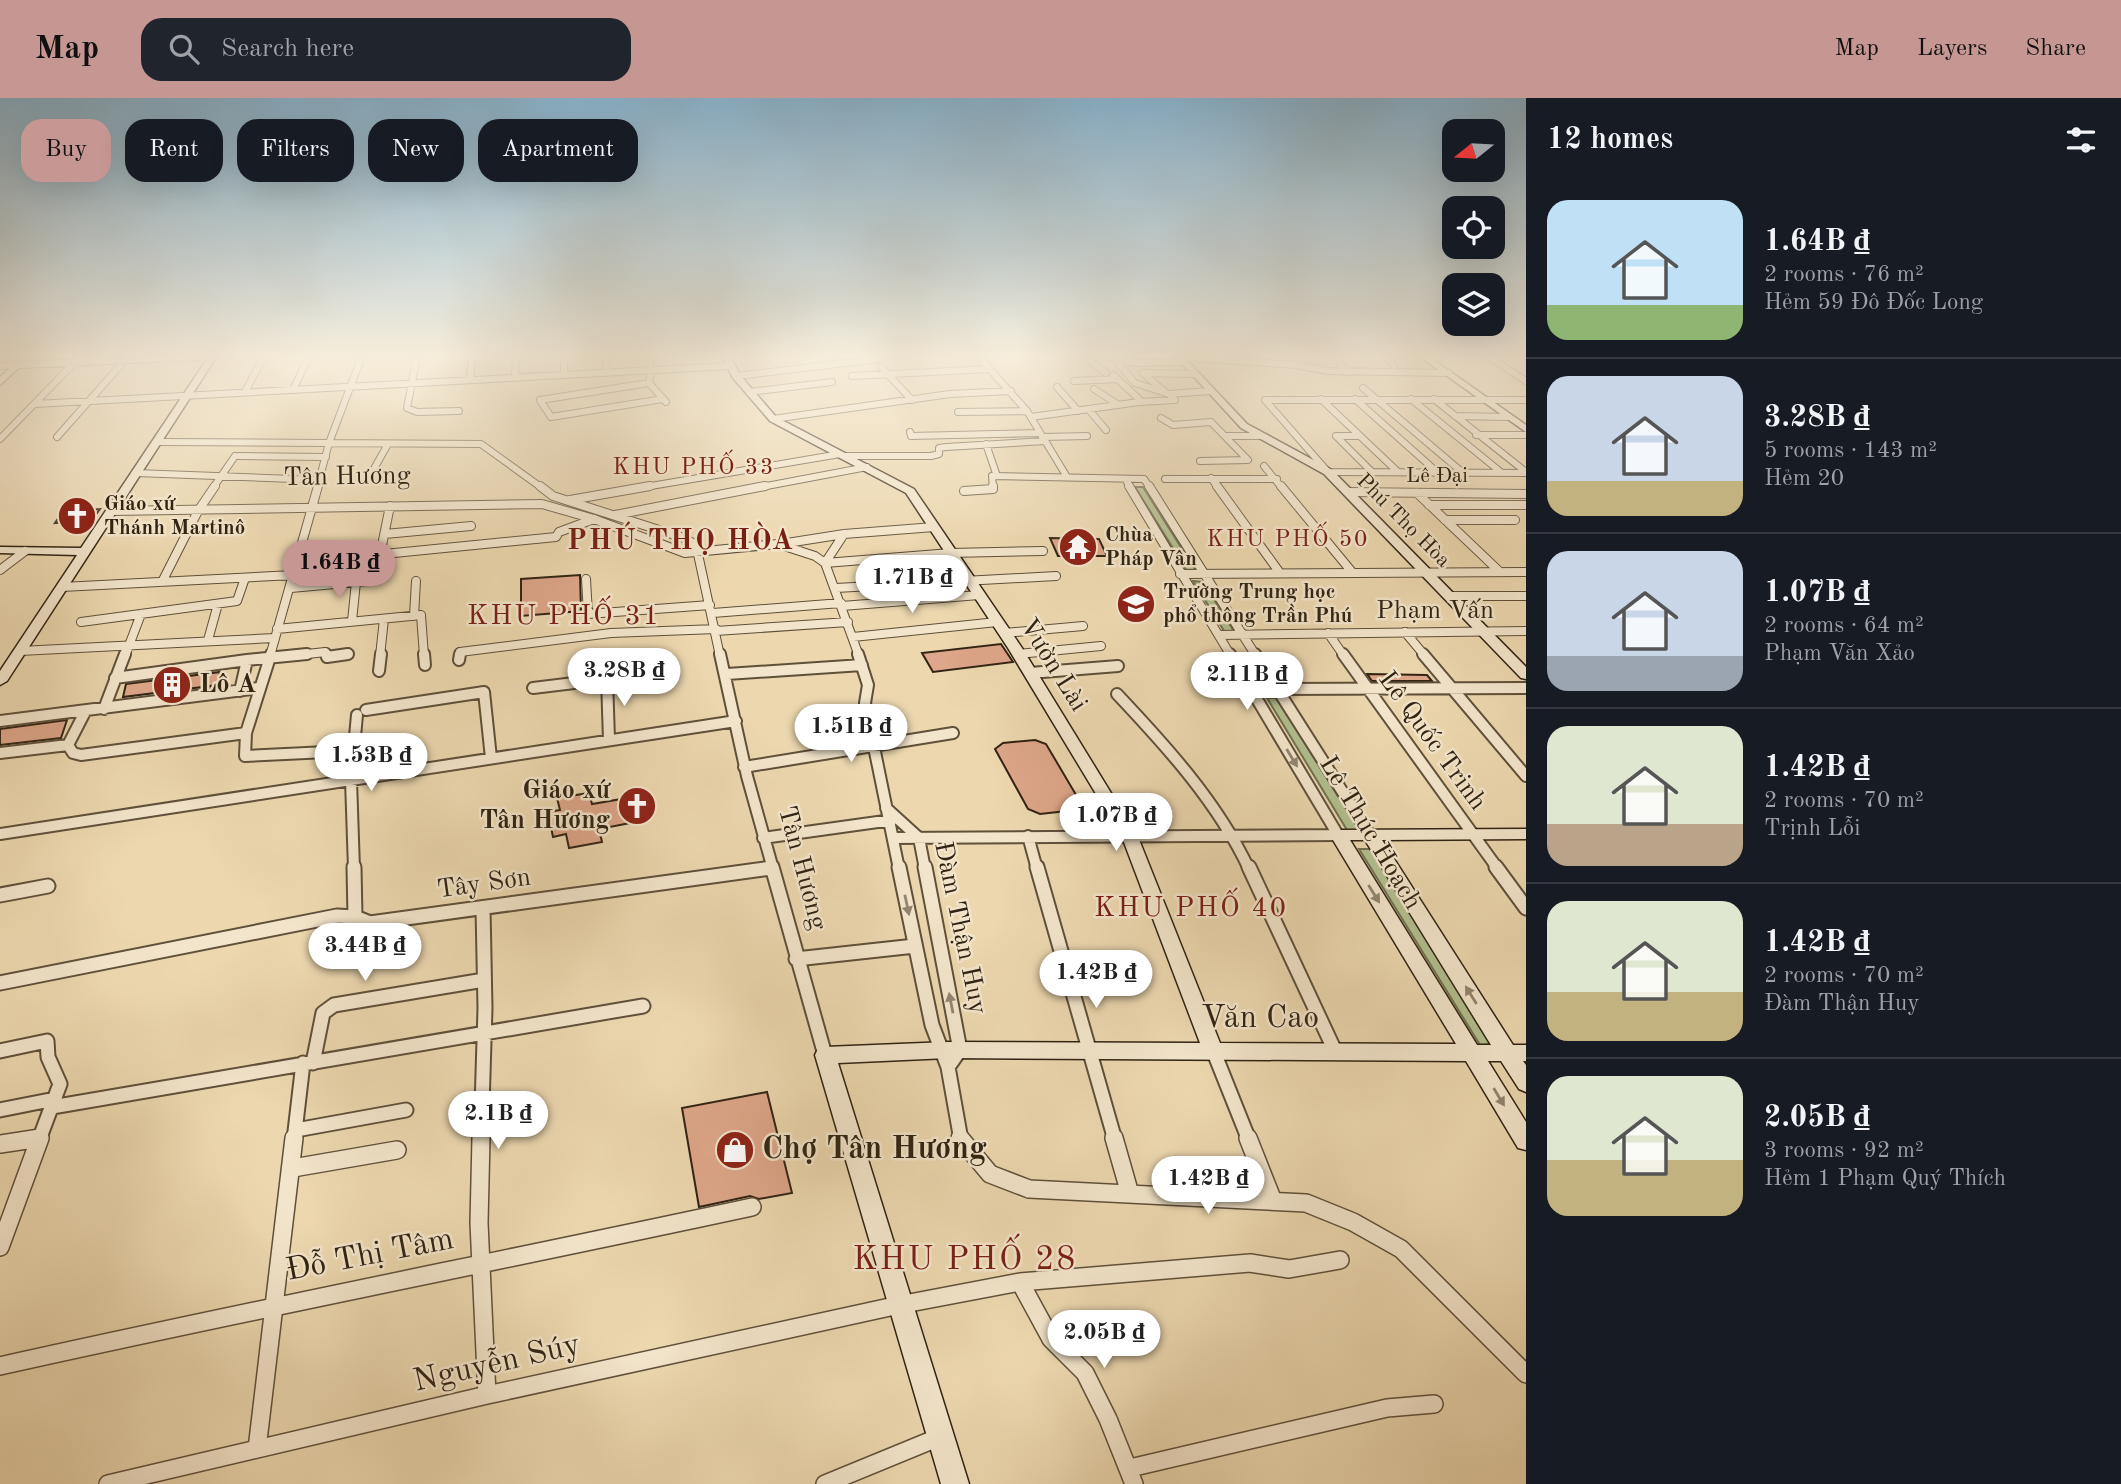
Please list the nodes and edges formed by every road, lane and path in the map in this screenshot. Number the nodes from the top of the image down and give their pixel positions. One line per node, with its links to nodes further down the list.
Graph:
1 (18, 421): 29 (street)
2 (72, 421): 27 (street)
3 (171, 421): 30 (street)
4 (337, 421): 31 (street)
5 (776, 421): 36 (street, Vườn Lài)
6 (1033, 421): 28 (street)
7 (1098, 421): 17 (street)
8 (1166, 421): 16 (street)
9 (1239, 421): 25 (street, Phú Thọ Hòa)
10 (1283, 421): 41 (street)
11 (1343, 421): 26 (street)
12 (1377, 421): 48 (street)
13 (1402, 421): 44 (street)
14 (1437, 421): 19 (street)
15 (1461, 421): 20 (street)
16 (1173, 425): 23 (street); 24 (street)
17 (1106, 430)
18 (910, 432): 28 (street)
19 (1455, 435): 20 (street); 47 (street)
20 (1479, 435): 21 (street); 45 (street)
21 (1526, 435)
22 (1087, 436): 28 (street)
23 (1185, 436)
24 (1227, 436): 25 (street); 38 (street)
25 (1262, 436): 41 (street, Phú Thọ Hòa)
26 (1358, 436): 34 (street); 35 (street)
27 (57, 437)
28 (1043, 437): 33 (street); 51 (street)
29 (0, 439)
30 (157, 442): 31 (street); 46 (street)
31 (329, 443): 32 (street); 37 (street)
32 (388, 444): 57 (street); 64 (street)
33 (986, 444): 36 (street); 49 (street)
34 (1346, 446): 35 (street); 42 (street)
35 (1370, 447): 43 (street)
36 (842, 455): 40 (street, Vườn Lài); 65 (street)
37 (326, 457): 50 (street); 56 (street)
38 (1200, 461)
39 (1264, 466): 55 (street)
40 (867, 467): 74 (street); 79 (street, Vườn Lài)
41 (1328, 472): 42 (street); 60 (street, Phú Thọ Hòa)
42 (1372, 472): 43 (street)
43 (1398, 472): 48 (street)
44 (1462, 472): 47 (street); 48 (street)
45 (1526, 472): 47 (street)
46 (136, 473): 50 (street); 72 (street)
47 (1502, 473)
48 (1436, 475)
49 (998, 476): 51 (street); 59 (street)
50 (219, 477): 56 (street); 73 (street)
51 (1067, 477): 53 (street)
52 (1210, 478): 54 (street); 55 (street); 99 (street)
53 (1125, 479): 98 (street, Lê Thúc Hoạch); 100 (street, Lê Thúc Hoạch)
54 (1165, 479)
55 (1277, 479): 94 (street)
56 (320, 480): 71 (street)
57 (367, 481)
58 (1446, 486): 62 (street)
59 (964, 491)
60 (1349, 492): 61 (street, Lê Đại); 95 (street, Phú Thọ Hòa)
61 (1417, 493): 62 (street, Lê Đại); 67 (street)
62 (1454, 493): 63 (street, Lê Đại)
63 (1524, 495)
64 (553, 496): 65 (street); 66 (street)
65 (566, 501): 74 (street)
66 (542, 504): 70 (street, Tân Hương); 75 (street, Tân Hương)
67 (1429, 505): 68 (street); 76 (street)
68 (1498, 505): 69 (street); 77 (street)
69 (1526, 505)
70 (390, 506): 71 (street, Tân Hương); 81 (street)
71 (313, 508): 73 (street, Tân Hương); 101 (street)
72 (111, 511): 73 (street, Tân Hương); 88 (street)
73 (198, 511): 108 (street)
74 (612, 515): 86 (street)
75 (594, 519): 86 (street, Tân Hương); 90 (street)
76 (1445, 520): 77 (street); 96 (street)
77 (1515, 520): 80 (street)
78 (471, 526): 81 (street)
79 (934, 527): 82 (street); 89 (street, Vườn Lài)
80 (1526, 528)
81 (385, 534): 90 (street)
82 (844, 534): 83 (street); 92 (street)
83 (778, 544): 86 (street); 92 (street)
84 (0, 550): 85 (street)
85 (25, 551): 88 (street); 93 (street)
86 (699, 551): 118 (street, Tân Hương)
87 (1043, 551): 89 (street)
88 (85, 552): 110 (street)
89 (951, 553): 92 (street); 106 (street, Vườn Lài)
90 (380, 555): 91 (street)
91 (344, 558)
92 (825, 563): 112 (street, Đàm Thận Huy)
93 (0, 570)
94 (1352, 572): 95 (street); 99 (street)
95 (1427, 572): 96 (street); 114 (street, Phú Thọ Hòa)
96 (1500, 572): 97 (street)
97 (1526, 572)
98 (1203, 573): 99 (street); 100 (street); 134 (street, Lê Thúc Hoạch)
99 (1280, 573)
100 (1180, 574): 133 (street, Lê Thúc Hoạch)
101 (295, 575): 103 (street); 111 (street)
102 (1056, 576): 106 (street)
103 (245, 578): 108 (street); 116 (street)
104 (586, 579): 118 (street)
105 (378, 580): 109 (street)
106 (969, 580): 112 (street); 113 (street, Vườn Lài)
107 (416, 581): 120 (street)
108 (162, 582): 110 (street)
109 (356, 582): 111 (street); 122 (street)
110 (62, 587): 139 (street)
111 (291, 588): 132 (street)
112 (836, 588): 117 (street, Đàm Thận Huy)
113 (979, 595): 117 (street); 126 (street, Vườn Lài)
114 (1450, 596): 115 (street); 131 (street, Phú Thọ Hòa)
115 (1526, 596)
116 (218, 604): 119 (street); 136 (street)
117 (841, 604): 118 (street); 124 (street, Đàm Thận Huy)
118 (711, 609): 127 (street, Tân Hương)
119 (141, 614): 123 (street); 137 (street)
120 (414, 615): 121 (street); 145 (street)
121 (384, 618): 122 (street); 148 (street)
122 (352, 621): 132 (street)
123 (81, 622)
124 (848, 622): 127 (street); 135 (street, Đàm Thận Huy)
125 (1083, 626): 126 (street)
126 (1001, 627): 135 (street); 141 (street, Vườn Lài)
127 (716, 630): 144 (street); 150 (street, Tân Hương)
128 (1526, 631): 131 (street, Phạm Vấn)
129 (1405, 632): 130 (street, Phạm Vấn); 131 (street, Phạm Vấn); 159 (street)
130 (1328, 633): 134 (street, Phạm Vấn); 156 (street, Lê Quốc Trinh)
131 (1486, 633): 151 (street, Phú Thọ Hòa)
132 (276, 634): 136 (street); 142 (street)
133 (1219, 635): 134 (street, Phạm Vấn); 161 (street, Lê Thúc Hoạch)
134 (1244, 635): 158 (street, Lê Thúc Hoạch)
135 (853, 637): 146 (street, Đàm Thận Huy)
136 (208, 640): 137 (street)
137 (127, 645): 139 (street); 152 (street)
138 (1101, 646): 141 (street)
139 (20, 651): 153 (street)
140 (348, 654): 142 (street)
141 (1018, 654): 149 (street, Vườn Lài)
142 (267, 659): 143 (street); 154 (street)
143 (247, 660): 152 (street); 160 (street)
144 (459, 660)
145 (425, 665)
146 (862, 665): 150 (street); 171 (street, Đàm Thận Huy)
147 (1118, 666): 149 (street)
148 (379, 671)
149 (1030, 673): 186 (street, Vườn Lài)
150 (727, 674): 166 (street, Tân Hương)
151 (1526, 675)
152 (115, 678): 163 (street)
153 (1, 679)
154 (259, 688): 160 (street); 167 (street)
155 (533, 688): 169 (street)
156 (1365, 688): 158 (street); 159 (street); 180 (street, Lê Quốc Trinh)
157 (1526, 688): 159 (street)
158 (1279, 689): 161 (street); 183 (street, Lê Thúc Hoạch)
159 (1451, 689): 176 (street)
160 (240, 691): 163 (street)
161 (1252, 692): 182 (street, Lê Thúc Hoạch, one-way to 182)
162 (1117, 694): 185 (street)
163 (104, 709): 164 (street)
164 (85, 712): 165 (street); 170 (street)
165 (0, 721)
166 (736, 721): 169 (street); 175 (street, Tân Hương)
167 (246, 733): 170 (street); 172 (street)
168 (953, 733): 171 (street)
169 (609, 740): 174 (street)
170 (68, 745): 173 (street)
171 (873, 745): 175 (street); 178 (street, Đàm Thận Huy)
172 (355, 748): 174 (street); 177 (street)
173 (0, 752)
174 (491, 758): 177 (street)
175 (744, 766): 187 (street, Tân Hương)
176 (1526, 776)
177 (351, 780): 179 (street); 195 (street)
178 (893, 819): 187 (street); 188 (street, Đàm Thận Huy); 189 (street, Đàm Thận Huy)
179 (0, 834)
180 (1471, 834): 181 (street); 183 (street); 194 (street, Lê Quốc Trinh)
181 (1526, 834)
182 (1338, 835): 183 (street); 185 (street); 206 (street, Lê Thúc Hoạch, one-way to 206)
183 (1370, 835): 207 (street, Lê Thúc Hoạch, one-way to 183)
184 (1028, 836): 186 (street); 189 (street); 204 (street)
185 (1234, 836): 186 (street); 205 (street)
186 (1130, 837): 202 (street, Vườn Lài)
187 (764, 838): 190 (street, Tân Hương)
188 (892, 838): 189 (street); 196 (street, Đàm Thận Huy, one-way to 196)
189 (919, 838): 209 (street, Đàm Thận Huy, one-way to 189)
190 (771, 868): 193 (street, Tây Sơn); 197 (street, Tân Hương)
191 (48, 886): 192 (street)
192 (0, 895)
193 (483, 908): 195 (street, Tây Sơn); 198 (street)
194 (1526, 908)
195 (355, 917): 199 (street, Tây Sơn)
196 (915, 946): 197 (street); 209 (street, Đàm Thận Huy)
197 (796, 959): 208 (street, Tân Hương)
198 (484, 980): 201 (street); 210 (street)
199 (0, 984)
200 (643, 1006): 201 (street)
201 (482, 1034): 210 (street); 226 (street)
202 (1213, 1049): 204 (street, Văn Cao); 205 (street, Văn Cao); 222 (street)
203 (0, 1051): 212 (street)
204 (1090, 1051): 209 (street, Văn Cao); 221 (street)
205 (1335, 1051): 206 (street, Văn Cao)
206 (1472, 1053): 207 (street, Văn Cao); 217 (street, Lê Thúc Hoạch, one-way to 217)
207 (1517, 1053): 211 (street, Lê Thúc Hoạch)
208 (825, 1055): 209 (street, Văn Cao); 229 (street, Tân Hương)
209 (949, 1056): 221 (street, Đàm Thận Huy)
210 (308, 1063): 212 (street); 215 (street)
211 (1526, 1083)
212 (53, 1103): 213 (street); 216 (street)
213 (0, 1110)
214 (406, 1110): 215 (street)
215 (296, 1130): 220 (street)
216 (40, 1138): 218 (street); 224 (street)
217 (1526, 1141)
218 (0, 1144)
219 (397, 1150): 220 (street)
220 (293, 1168): 228 (street)
221 (1130, 1194): 222 (street, Đàm Thận Huy)
222 (1273, 1201): 231 (street, Đàm Thận Huy)
223 (752, 1207): 226 (street, Đỗ Thị Tâm)
224 (0, 1247)
225 (1340, 1260): 227 (street, Nguyễn Súy)
226 (483, 1265): 228 (street, Đỗ Thị Tâm); 232 (street)
227 (1020, 1282): 229 (street, Nguyễn Súy); 236 (street)
228 (276, 1304): 230 (street, Đỗ Thị Tâm); 235 (street)
229 (899, 1305): 232 (street, Nguyễn Súy); 234 (street, Tân Hương)
230 (0, 1366)
231 (1526, 1374)
232 (487, 1395): 235 (street, Nguyễn Súy)
233 (1434, 1404): 236 (street)
234 (942, 1436): 238 (street); 239 (street, Tân Hương)
235 (257, 1449): 237 (street, Nguyễn Súy)
236 (1132, 1476)
237 (108, 1484)
238 (825, 1484)
239 (955, 1484)

